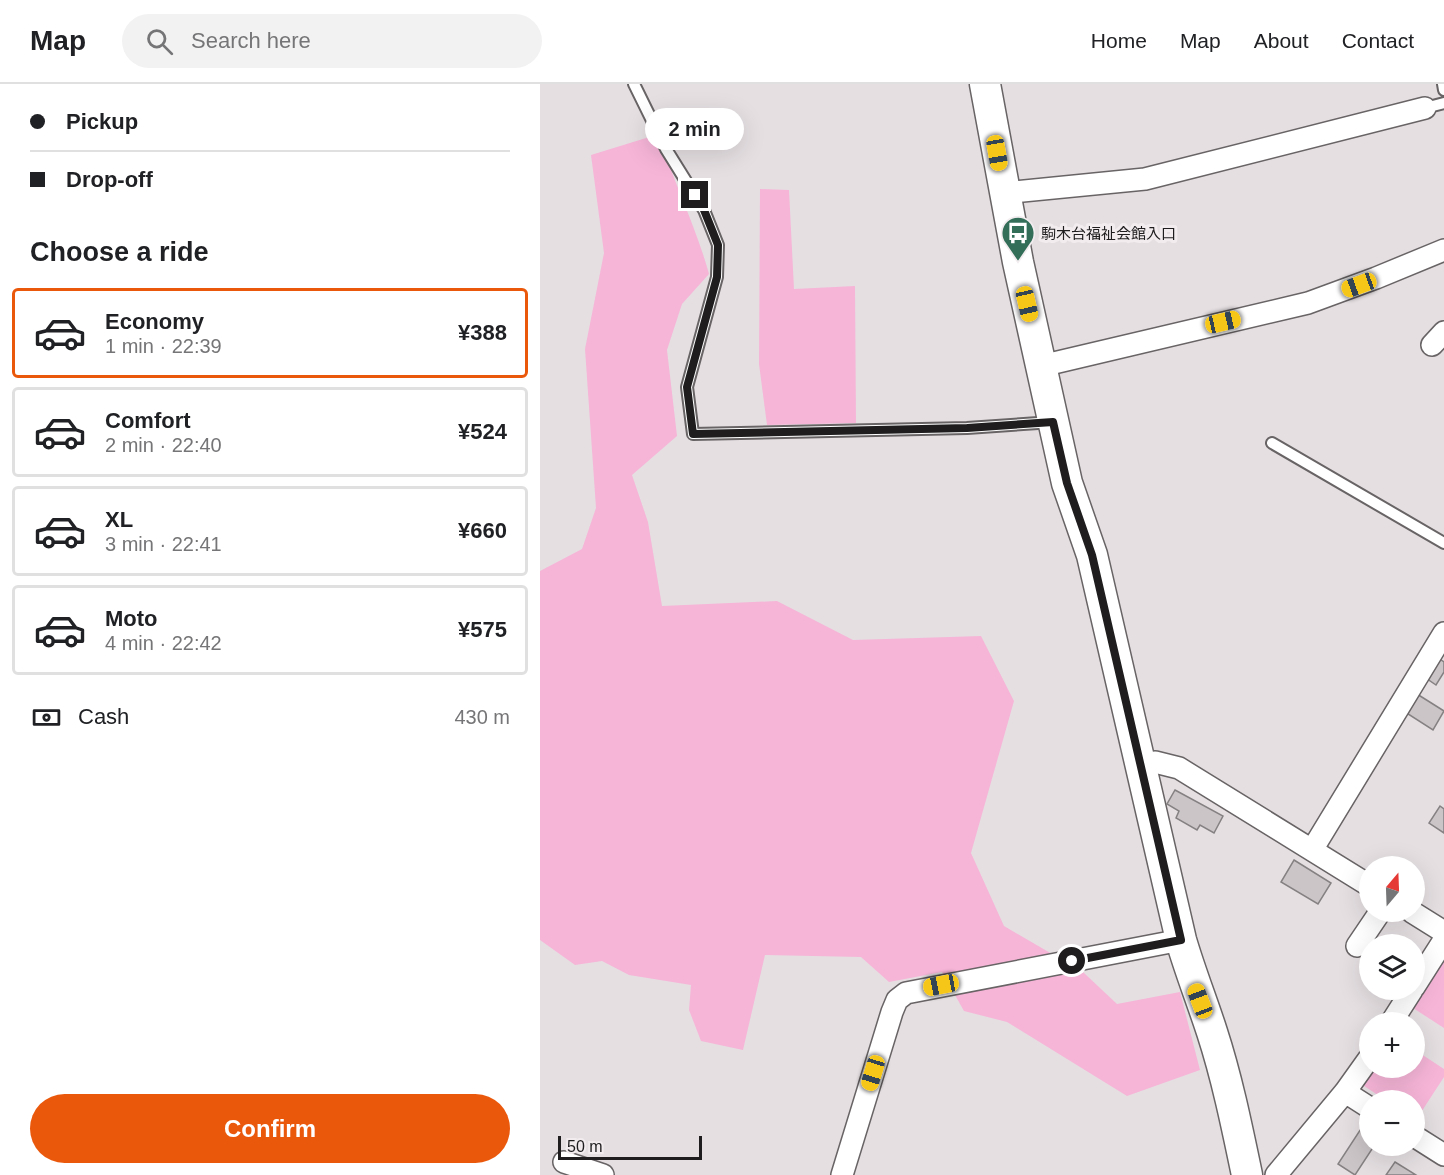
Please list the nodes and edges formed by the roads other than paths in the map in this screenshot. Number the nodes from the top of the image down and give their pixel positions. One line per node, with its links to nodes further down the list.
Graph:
1 (634, 84): 9 (lane)
2 (985, 84): 6 (street)
3 (1443, 84): 4 (lane)
4 (1444, 90)
5 (1434, 106): 6 (street)
6 (1004, 193): 8 (street)
7 (1444, 250): 8 (street)
8 (1041, 366): 9 (street)
9 (1053, 422): 13 (street)
10 (1272, 443): 11 (lane)
11 (1444, 543)
12 (1444, 633): 14 (street)
13 (1141, 765): 14 (street); 19 (street)
14 (1312, 850): 15 (street)
15 (1359, 879)
16 (1425, 921): 18 (street)
17 (1373, 922): 20 (street)
18 (1444, 933): 21 (street)
19 (1181, 940): 30 (street); 31 (street)
20 (1357, 946)
21 (1425, 967)
22 (1359, 1072): 23 (street)
23 (1345, 1092): 24 (street); 28 (street)
24 (1359, 1101)
25 (1425, 1143): 26 (street)
26 (1444, 1155)
27 (564, 1162): 29 (street)
28 (1284, 1172)
29 (603, 1175)
30 (842, 1175)
31 (1247, 1175)

